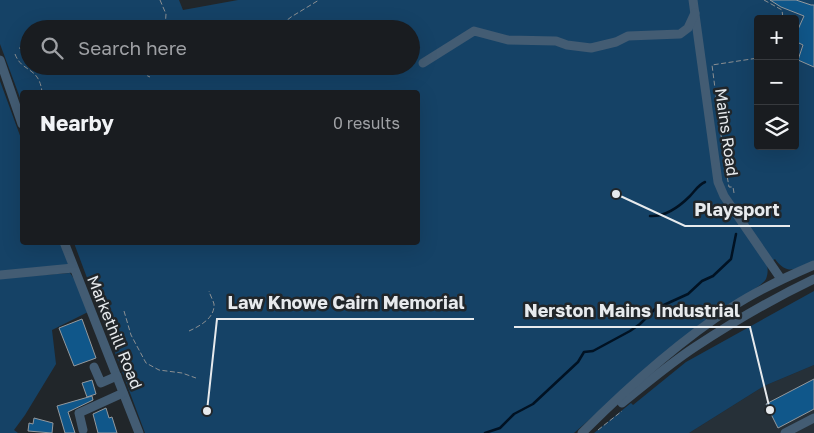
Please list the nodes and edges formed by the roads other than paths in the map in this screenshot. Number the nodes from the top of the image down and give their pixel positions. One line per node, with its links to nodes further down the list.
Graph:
1 (694, 0): 2 (street, Mains Road)
2 (695, 13): 4 (street); 11 (street, Mains Road)
3 (0, 60): 5 (street)
4 (423, 63)
5 (20, 118)
6 (65, 245): 8 (street, Markethill Road)
7 (814, 265): 11 (street)
8 (73, 268): 9 (street); 13 (street, Markethill Road)
9 (0, 275)
10 (814, 279): 18 (street)
11 (781, 280): 18 (street)
12 (94, 367): 13 (street)
13 (117, 376): 14 (street, Markethill Road)
14 (123, 393): 16 (street); 17 (street, Markethill Road)
15 (814, 418): 19 (street)
16 (83, 430)
17 (139, 433)
18 (583, 433)
19 (785, 433)

